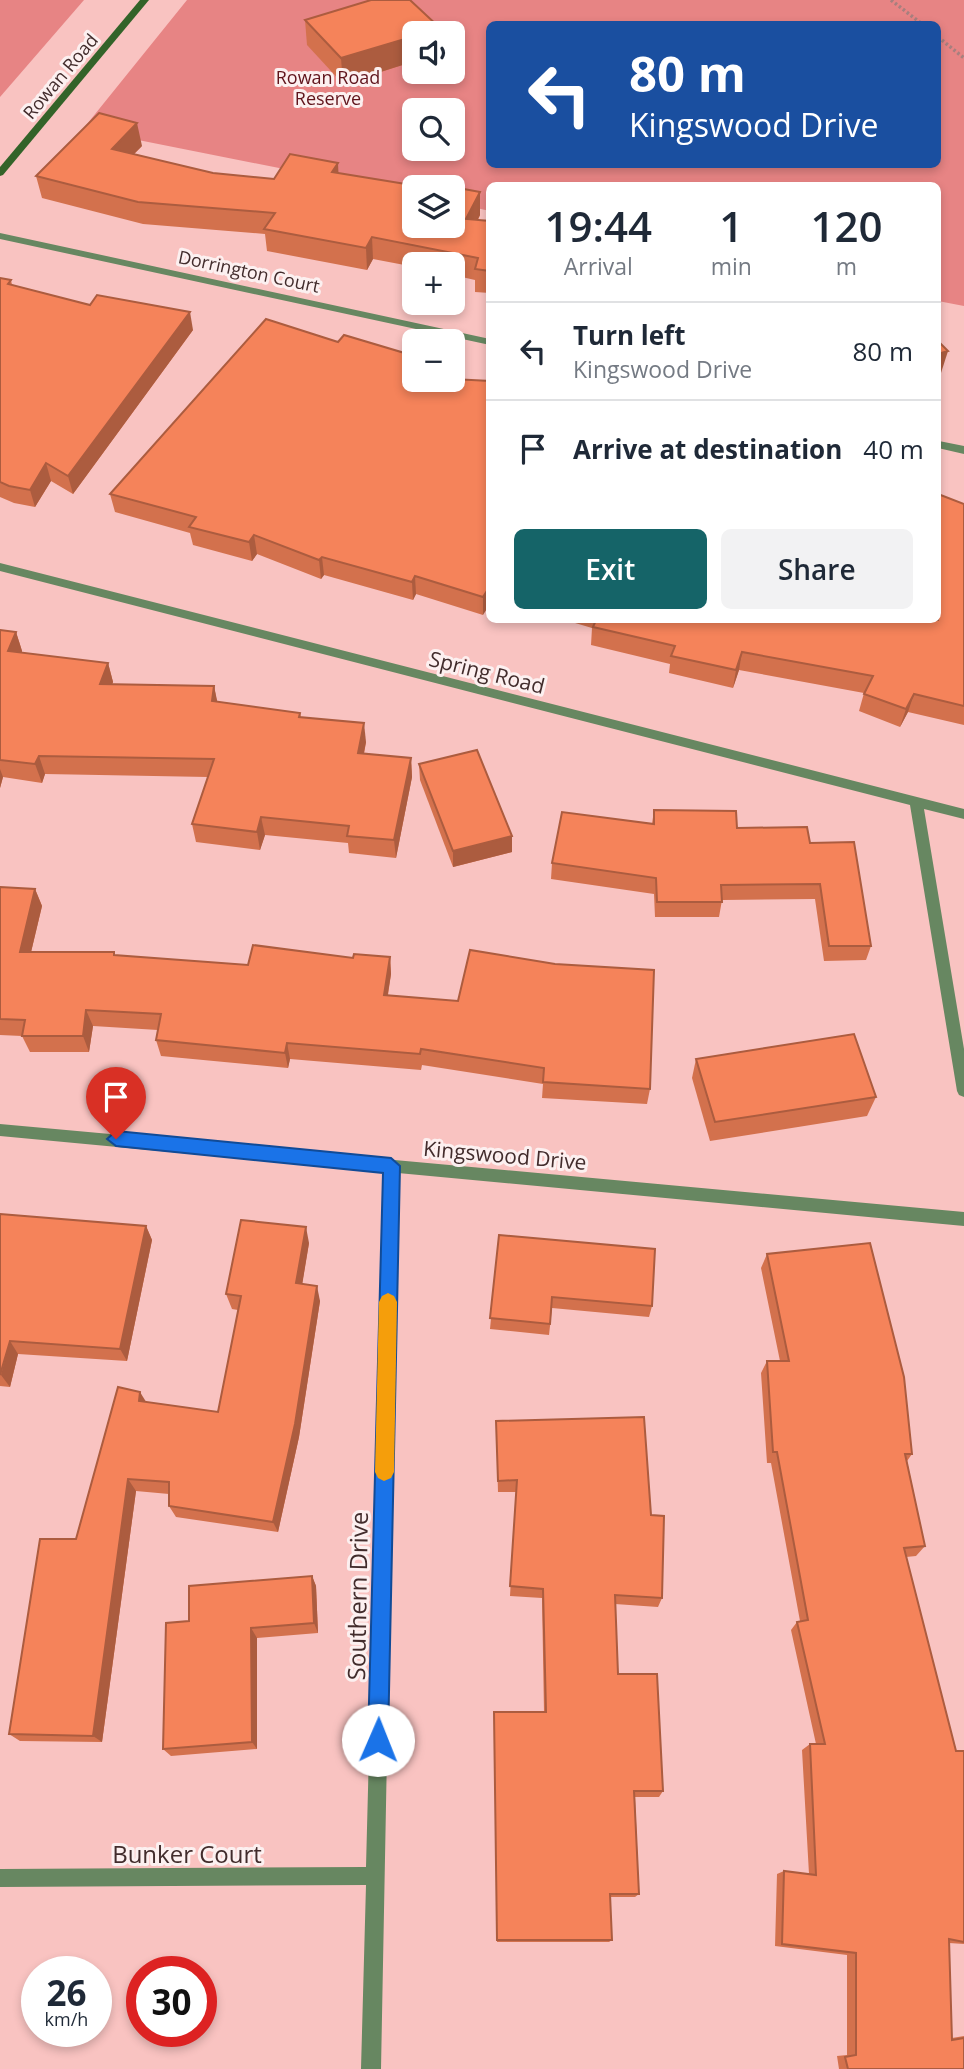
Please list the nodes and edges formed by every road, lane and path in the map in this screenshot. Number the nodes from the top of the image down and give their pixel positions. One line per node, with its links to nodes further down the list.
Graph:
1 (145, 0): 6 (main road, Rowan Road)
2 (891, 0): 3 (path)
3 (918, 21)
4 (941, 39): 5 (path)
5 (964, 58)
6 (0, 173)
7 (0, 236): 8 (street, Dorrington Court)
8 (486, 340)
9 (941, 444): 10 (street)
10 (964, 450)
11 (0, 567): 12 (street, Spring Road)
12 (916, 802): 13 (street, Spring Road); 14 (street)
13 (964, 814)
14 (964, 1091)
15 (0, 1130): 16 (street, Kingswood Drive)
16 (391, 1166): 17 (street, Kingswood Drive); 18 (street, Southern Drive)
17 (964, 1219)
18 (375, 1877): 19 (street, Bunker Court); 20 (street, Southern Drive)
19 (0, 1878)
20 (371, 2069)

